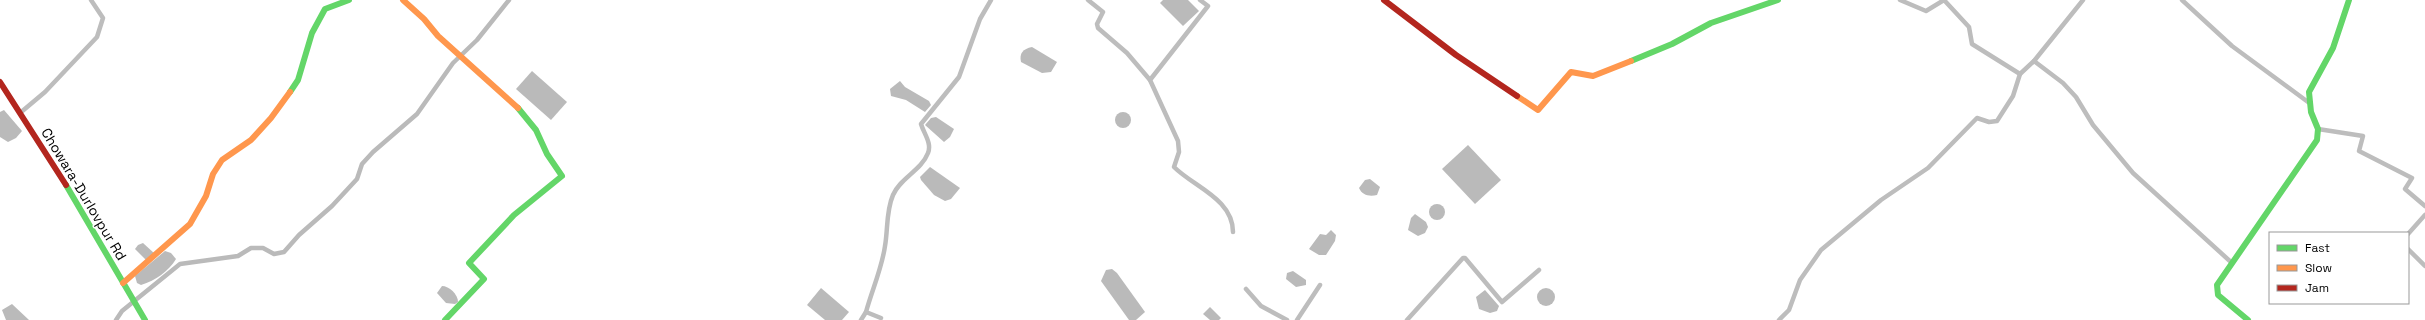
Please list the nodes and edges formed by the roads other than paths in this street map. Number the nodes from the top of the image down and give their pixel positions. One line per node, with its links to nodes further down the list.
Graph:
1 (91, 0): 19 (street)
2 (349, 0): 29 (street)
3 (403, 0): 35 (street)
4 (991, 0): 32 (street)
5 (1088, 0): 15 (street)
6 (1200, 0): 15 (street)
7 (1384, 0): 8 (street)
8 (1778, 0)
9 (1900, 0): 14 (street)
10 (2083, 0): 13 (street)
11 (2182, 0): 18 (street)
12 (2349, 0): 18 (street)
13 (2034, 61): 14 (street); 26 (street)
14 (2020, 74): 40 (street)
15 (1150, 80): 23 (street)
16 (0, 82): 17 (street, Chowara-Durlovpur Rd)
17 (3, 91): 19 (street, Chowara-Durlovpur Rd)
18 (2308, 102): 20 (street)
19 (20, 113): 29 (street, Chowara-Durlovpur Rd)
20 (2318, 129): 21 (street); 26 (street)
21 (2425, 206)
22 (2425, 215): 24 (street)
23 (1233, 232)
24 (2409, 233)
25 (2409, 250): 27 (street)
26 (2232, 263): 41 (street)
27 (2425, 266)
28 (1539, 270): 39 (street)
29 (123, 284): 34 (street, Chowara-Durlovpur Rd)
30 (1320, 285): 38 (street)
31 (1246, 289): 37 (street)
32 (866, 312): 33 (street); 36 (street)
33 (881, 318)
34 (145, 320)
35 (445, 320)
36 (861, 320)
37 (1287, 320)
38 (1297, 320)
39 (1407, 320)
40 (1779, 320)
41 (2248, 320)

